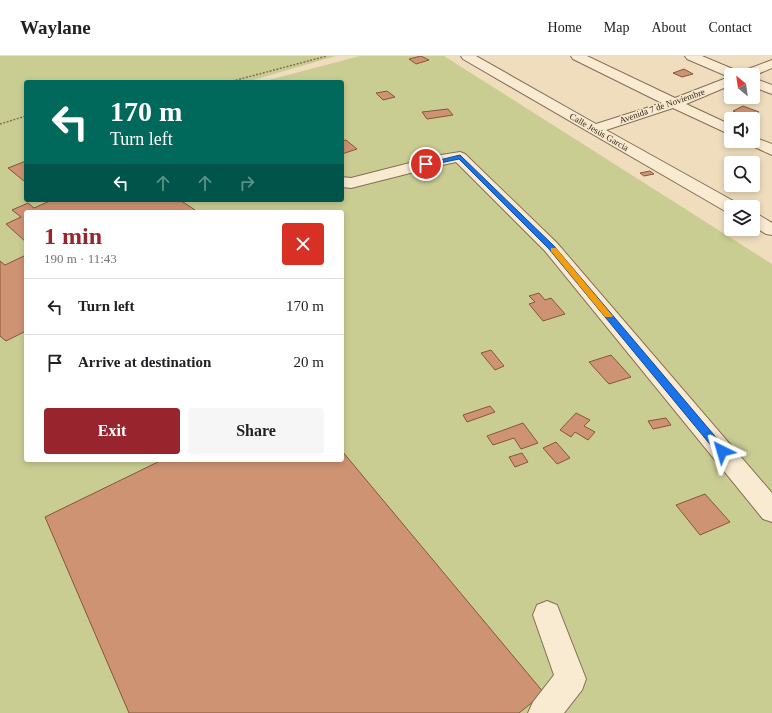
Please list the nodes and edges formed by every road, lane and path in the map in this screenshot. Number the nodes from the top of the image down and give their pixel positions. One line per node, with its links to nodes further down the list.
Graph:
1 (327, 56): 8 (path)
2 (467, 56): 16 (street, Calle Jesús Garcia)
3 (577, 56): 12 (street)
4 (691, 56): 7 (street)
5 (772, 64): 6 (street)
6 (760, 69)
7 (724, 70)
8 (237, 80)
9 (724, 83): 12 (street, Avenida 7 de Noviembre)
10 (760, 85): 11 (street)
11 (772, 90)
12 (675, 103): 15 (street); 16 (street, Avenida 7 de Noviembre)
13 (24, 117): 14 (path)
14 (0, 124)
15 (724, 128)
16 (593, 129): 20 (street, Calle Jesús Garcia)
17 (760, 144): 18 (street)
18 (772, 150)
19 (344, 182): 23 (street)
20 (724, 203)
21 (760, 223): 22 (street)
22 (772, 230)
23 (772, 511)
24 (548, 615): 25 (street)
25 (544, 713)

